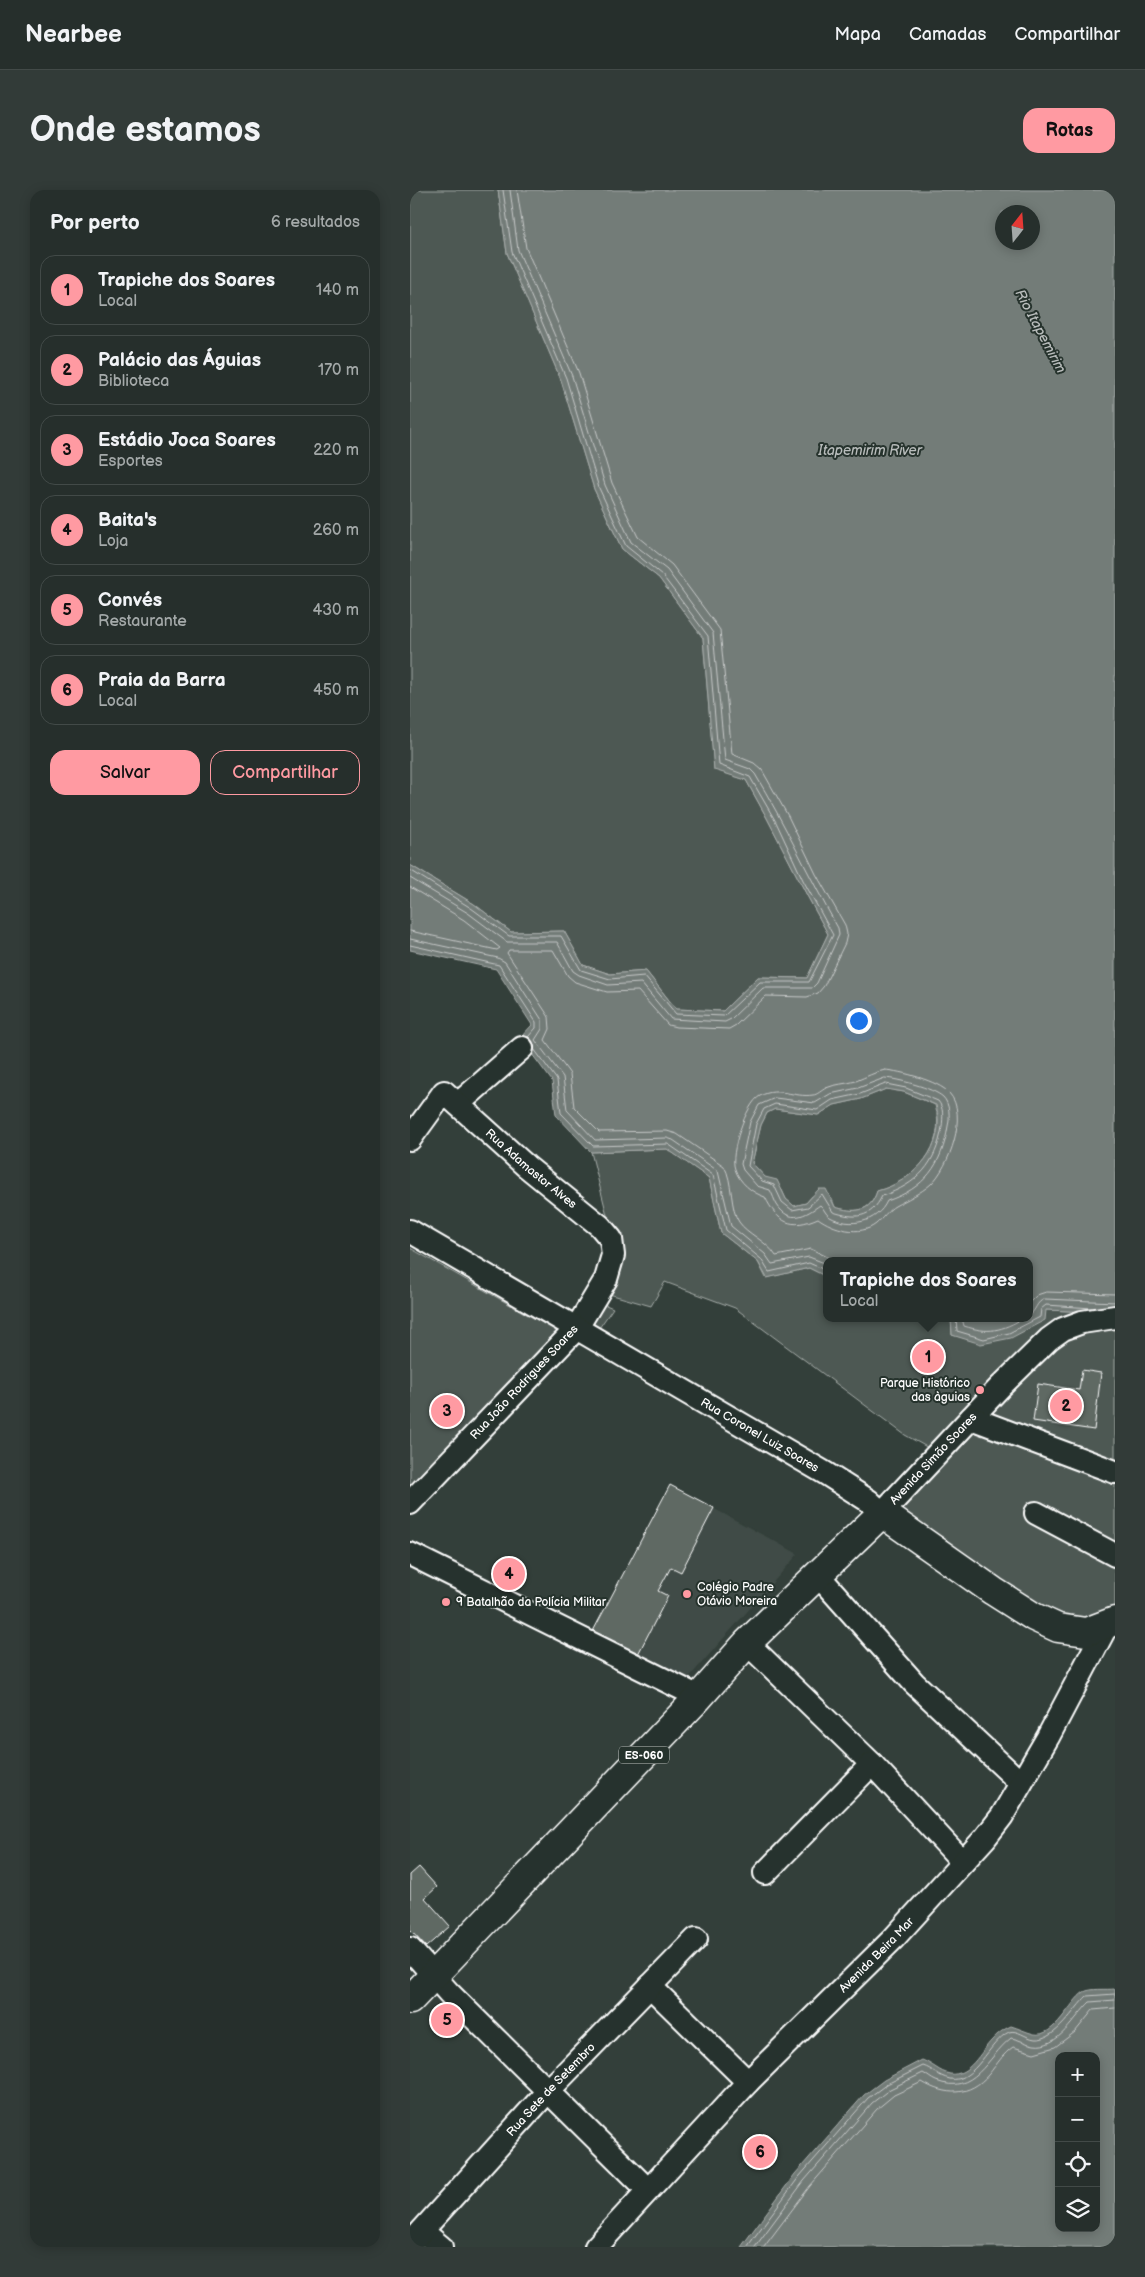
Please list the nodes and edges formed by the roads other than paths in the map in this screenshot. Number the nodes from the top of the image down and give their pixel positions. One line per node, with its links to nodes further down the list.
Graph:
1 (522, 1048): 2 (street)
2 (451, 1098): 3 (street); 5 (street, Rua Adamastor Alves)
3 (410, 1139)
4 (410, 1231): 7 (street, Rua Coronel Luiz Soares)
5 (612, 1246): 7 (street, Rua João Rodrigues Soares)
6 (1108, 1318): 8 (street, Avenida Simão Soares)
7 (576, 1329): 10 (street, Rua João Rodrigues Soares); 11 (street, Rua Coronel Luiz Soares)
8 (971, 1418): 9 (street); 11 (street, Avenida Simão Soares)
9 (1115, 1472)
10 (410, 1503)
11 (882, 1513): 15 (main road, ES-060); 16 (main road, Rua Coronel Luiz Soares)
12 (1036, 1513): 14 (street)
13 (410, 1554): 18 (street)
14 (1115, 1555)
15 (817, 1574): 17 (main road, ES-060); 20 (street)
16 (1111, 1623): 20 (street, Avenida Beira Mar)
17 (747, 1644): 18 (main road, ES-060); 19 (street)
18 (699, 1697): 25 (main road, ES-060)
19 (872, 1764): 21 (street); 22 (street)
20 (1021, 1783): 21 (street, Avenida Beira Mar)
21 (963, 1862): 28 (street, Avenida Beira Mar)
22 (765, 1873)
23 (696, 1939): 26 (street, Rua Sete de Setembro)
24 (410, 1949): 25 (street)
25 (434, 1976): 27 (main road, ES-060); 29 (street)
26 (650, 1986): 28 (street); 29 (street, Rua Sete de Setembro)
27 (410, 2000)
28 (748, 2082): 30 (street, Avenida Beira Mar)
29 (548, 2091): 30 (street); 31 (street, Rua Sete de Setembro)
30 (648, 2190): 33 (street, Avenida Beira Mar)
31 (416, 2237): 32 (street)
32 (441, 2247)
33 (596, 2247)

